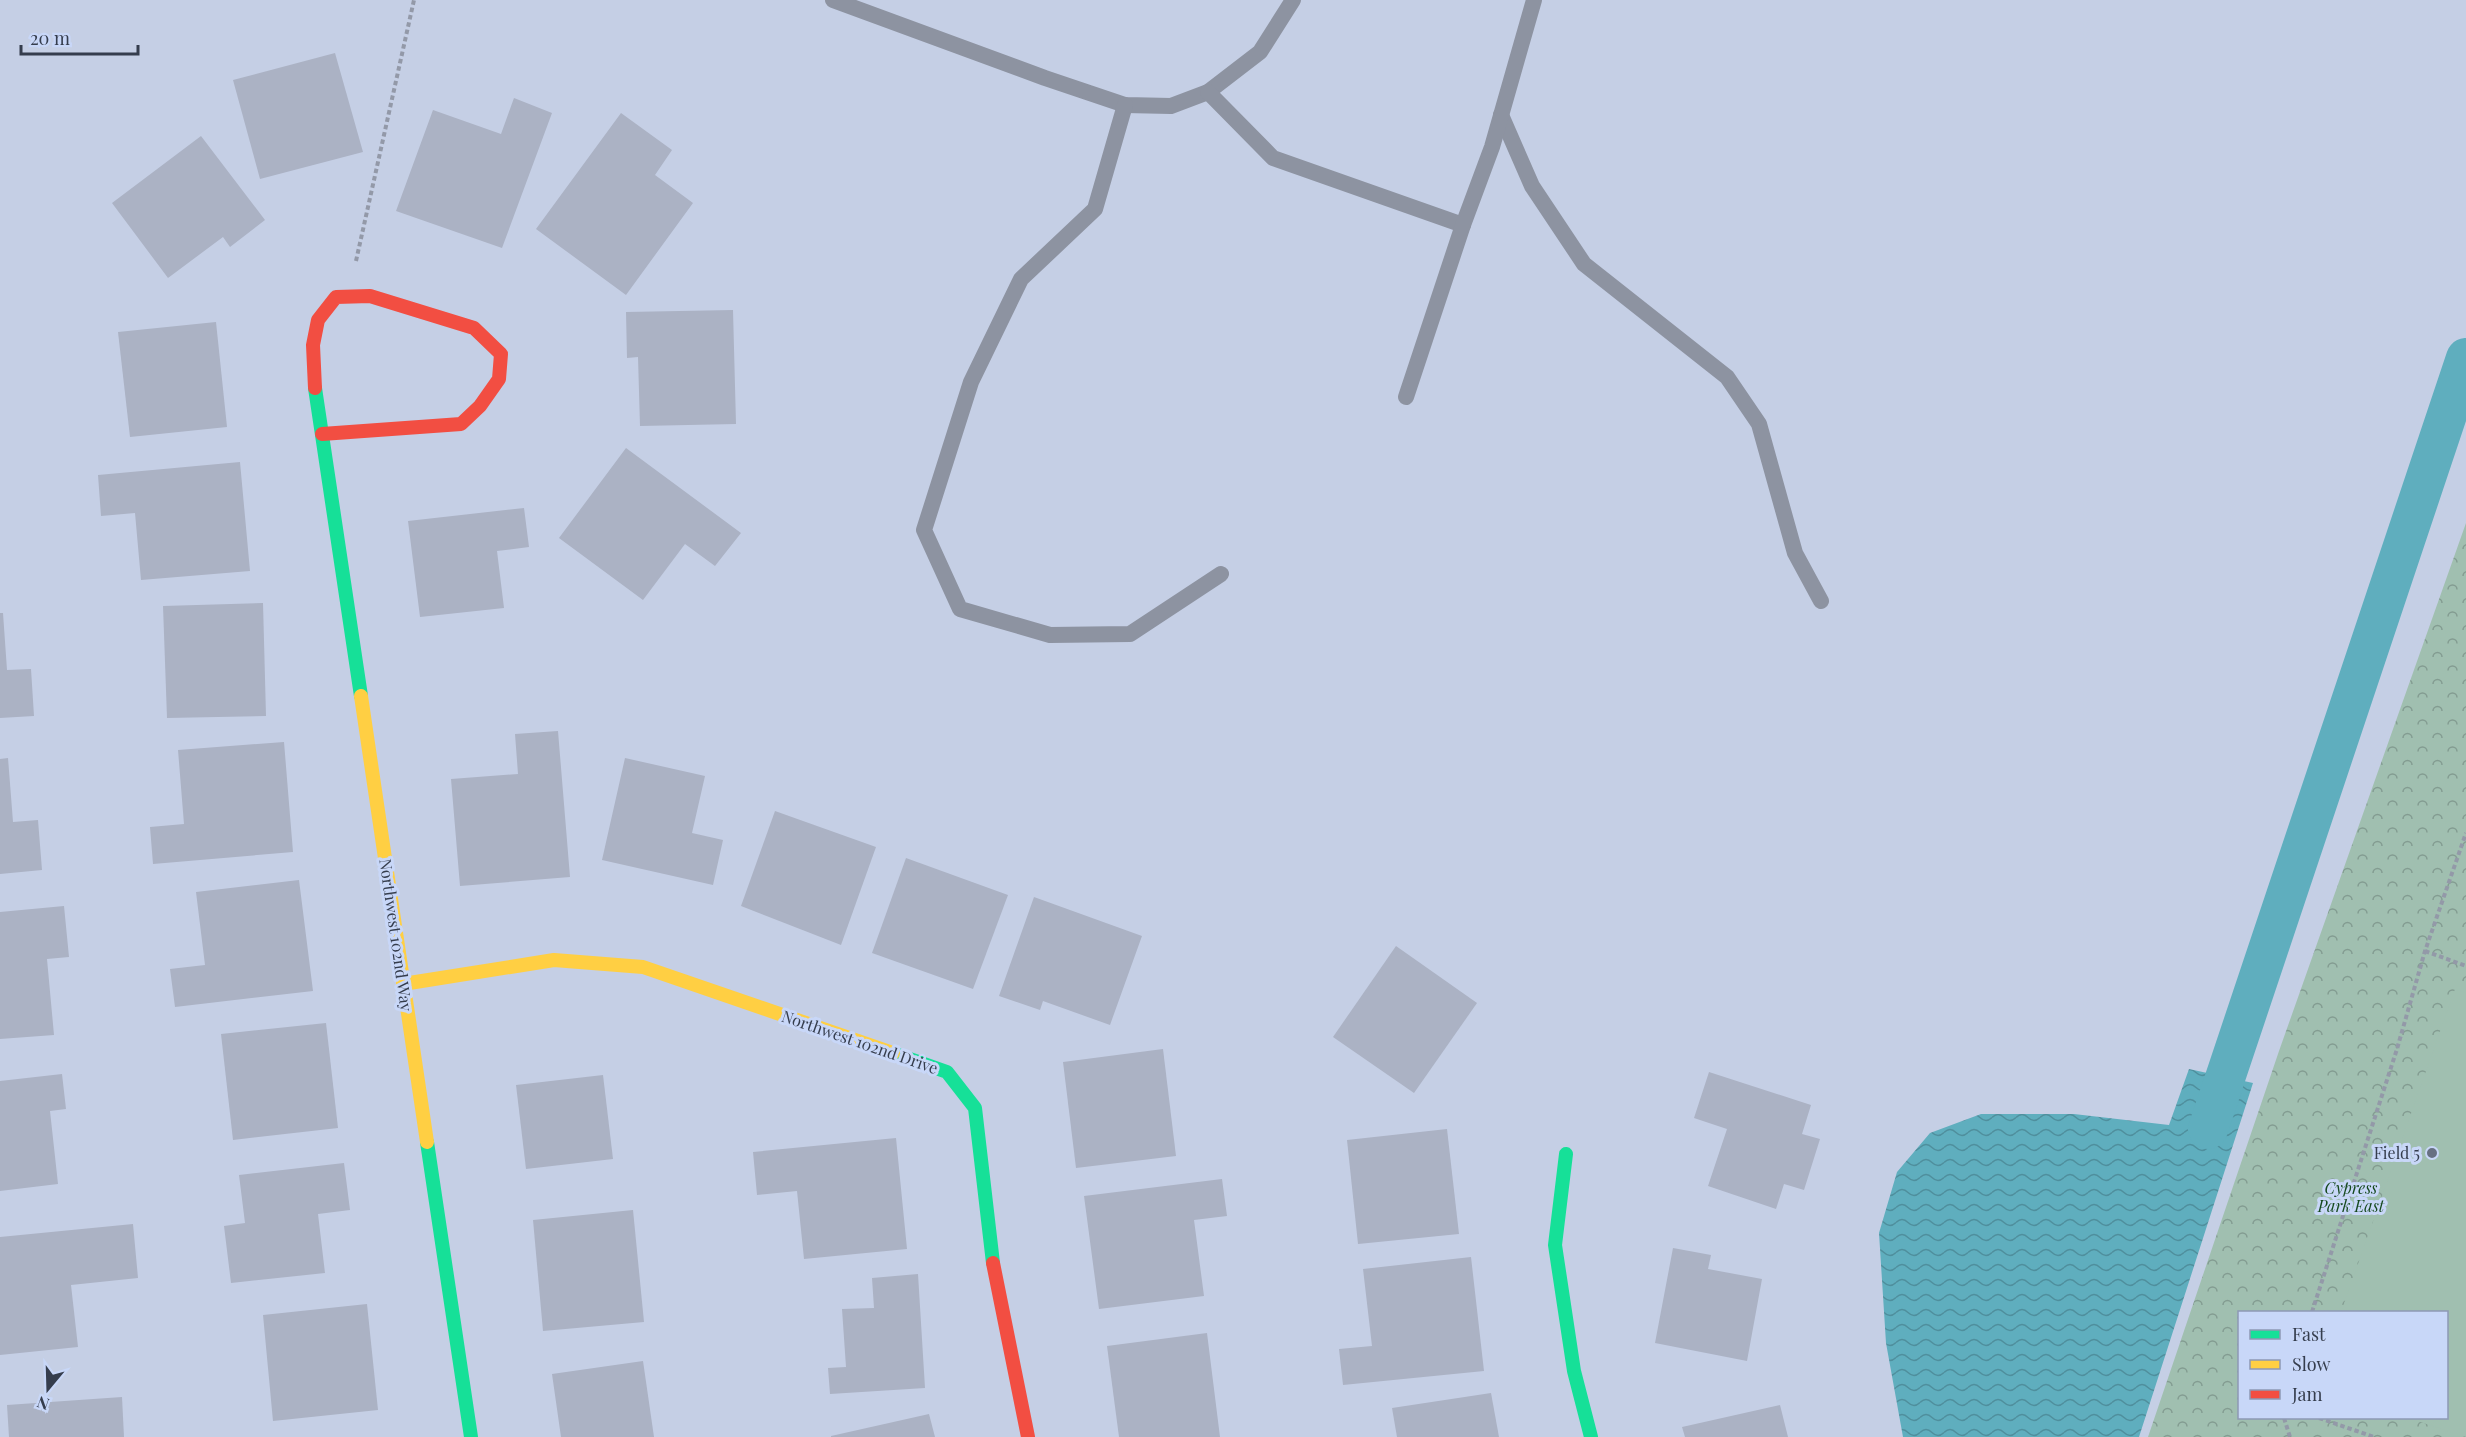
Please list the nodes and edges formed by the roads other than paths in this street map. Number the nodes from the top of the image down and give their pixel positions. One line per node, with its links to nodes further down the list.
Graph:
1 (833, 0): 5 (lane)
2 (1293, 0): 4 (lane)
3 (1534, 0): 6 (lane)
4 (1208, 92): 5 (lane); 7 (lane)
5 (1125, 105): 10 (lane)
6 (1501, 115): 7 (lane); 11 (lane)
7 (1463, 225): 8 (lane)
8 (1406, 397)
9 (322, 434): 9 (street, Northwest 102nd Way); 12 (street, Northwest 102nd Way)
10 (1221, 574)
11 (1821, 601)
12 (403, 984): 14 (street, Northwest 102nd Way); 15 (street, Northwest 102nd Drive)
13 (1566, 1154): 16 (street)
14 (471, 1437)
15 (1028, 1437)
16 (1590, 1437)

